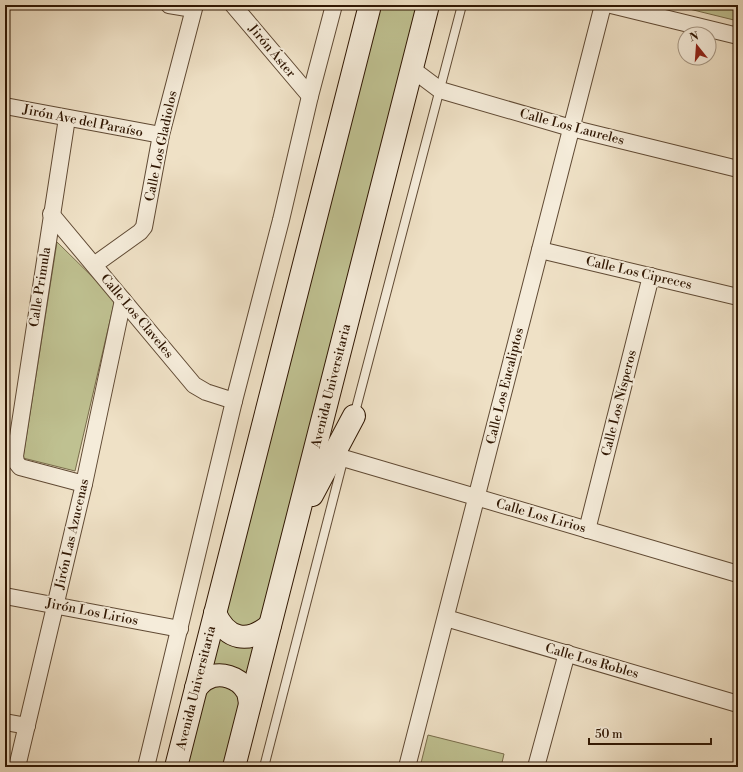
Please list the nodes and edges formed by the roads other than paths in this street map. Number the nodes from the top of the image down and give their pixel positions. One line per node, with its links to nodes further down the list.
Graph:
1 (169, 5): 9 (street)
2 (233, 5): 13 (street, Jirón Áster)
3 (334, 5): 13 (street)
4 (370, 5): 35 (main road, Avenida Universitaria)
5 (428, 5): 11 (main road, Avenida Universitaria)
6 (462, 5): 12 (lane)
7 (603, 5): 16 (street, Calle Los Eucaliptos)
8 (611, 5): 10 (street)
9 (194, 7): 17 (street, Calle Los Gladiolos)
10 (738, 36)
11 (412, 69): 12 (street, Calle Los Laureles); 30 (main road, Avenida Universitaria)
12 (440, 90): 16 (street, Calle Los Laureles); 26 (lane)
13 (310, 96): 25 (street)
14 (5, 106): 15 (street, Jirón Ave del Paraíso)
15 (67, 118): 17 (street, Jirón Ave del Paraíso); 19 (street, Calle Primula)
16 (571, 128): 18 (street, Calle Los Laureles); 20 (street, Calle Los Eucaliptos)
17 (161, 136): 21 (street, Calle Los Gladiolos)
18 (737, 164)
19 (51, 214): 21 (street, Calle Los Claveles); 28 (street, Calle Primula)
20 (540, 250): 22 (street, Calle Los Cipreces); 29 (street, Calle Los Eucaliptos)
21 (94, 265): 24 (street, Calle Los Claveles)
22 (651, 276): 23 (street, Calle Los Cipreces); 31 (street, Calle Los Nísperos)
23 (738, 297)
24 (123, 300): 25 (street, Calle Los Claveles); 28 (street, Jirón Las Azucenas)
25 (234, 401): 38 (street)
26 (354, 416): 27 (lane); 30 (main road)
27 (343, 458): 29 (street, Calle Los Lirios); 49 (lane)
28 (84, 484): 34 (street, Jirón Las Azucenas)
29 (476, 498): 31 (street, Calle Los Lirios); 36 (street, Calle Los Eucaliptos)
30 (295, 528): 37 (main road, Avenida Universitaria)
31 (587, 530): 32 (street, Calle Los Lirios)
32 (738, 574)
33 (5, 596): 34 (street, Jirón Los Lirios)
34 (55, 605): 38 (street, Jirón Los Lirios); 44 (street, Jirón Las Azucenas)
35 (215, 613): 37 (main road); 40 (main road, Avenida Universitaria)
36 (446, 618): 39 (street, Calle Los Robles); 50 (street, Calle Los Eucaliptos)
37 (270, 625): 41 (main road, Avenida Universitaria)
38 (180, 629): 46 (street)
39 (567, 653): 42 (street, Calle Los Robles); 51 (street)
40 (196, 688): 41 (main road); 47 (main road, Avenida Universitaria)
41 (250, 703): 48 (main road, Avenida Universitaria)
42 (738, 704)
43 (5, 722): 44 (street)
44 (27, 726): 45 (street, Jirón Las Azucenas)
45 (17, 767)
46 (146, 767)
47 (176, 767)
48 (234, 767)
49 (264, 767)
50 (407, 767)
51 (536, 767)

